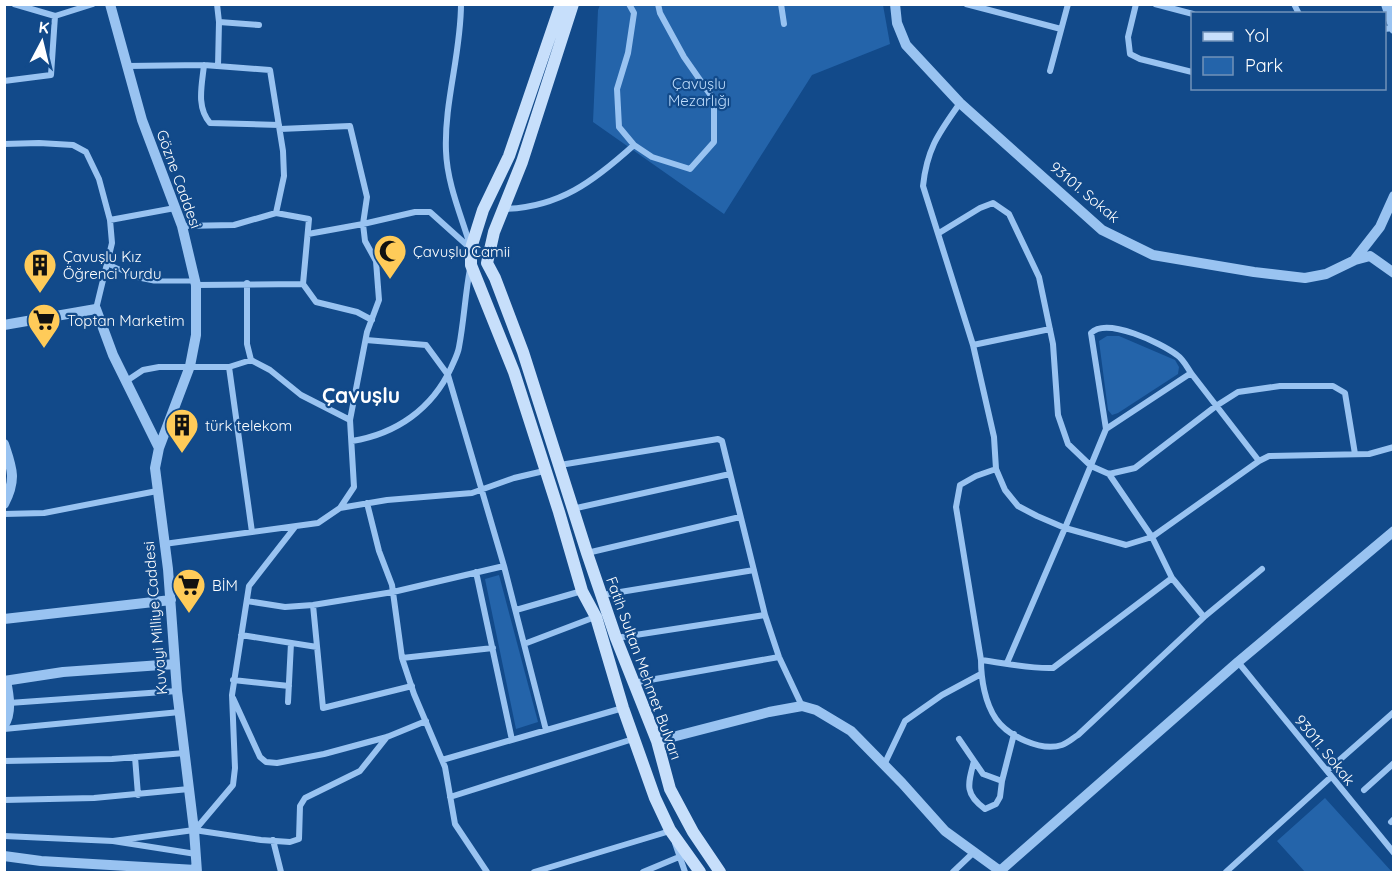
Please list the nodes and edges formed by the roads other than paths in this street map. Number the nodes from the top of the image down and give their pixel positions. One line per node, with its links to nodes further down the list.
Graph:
1 (14, 4): 18 (street)
2 (93, 4): 18 (street)
3 (110, 4): 25 (street, Gözne Caddesi)
4 (217, 4): 19 (street)
5 (461, 4): 43 (street)
6 (561, 4): 43 (main road)
7 (573, 4): 36 (main road, Fatih Sultan Mehmet Bulvarı)
8 (629, 4): 33 (street)
9 (658, 4): 33 (street)
10 (781, 4): 20 (street)
11 (895, 4): 30 (street, 93101. Sokak)
12 (966, 4): 23 (street)
13 (1068, 4): 23 (street)
14 (1136, 4): 28 (street)
15 (1155, 4): 17 (street)
16 (1386, 4): 22 (street)
17 (1191, 13)
18 (55, 16): 29 (street)
19 (219, 22): 21 (street); 26 (street)
20 (784, 24)
21 (259, 25)
22 (1393, 28)
23 (1061, 29): 27 (street)
24 (204, 64): 25 (street); 26 (street); 31 (street)
25 (127, 66): 35 (street, Gözne Caddesi)
26 (218, 66): 31 (street)
27 (1050, 71)
28 (1191, 72)
29 (4, 81)
30 (960, 102): 42 (street); 44 (street, 93101. Sokak)
31 (280, 127): 37 (street); 39 (street)
32 (4, 144): 38 (street)
33 (634, 145): 36 (street)
34 (1394, 196): 44 (street)
35 (175, 208): 38 (street); 40 (street, Gözne Caddesi)
36 (503, 209): 72 (main road, Fatih Sultan Mehmet Bulvarı)
37 (276, 213): 40 (street); 41 (street)
38 (110, 220): 45 (street)
39 (363, 224): 41 (street); 43 (street); 52 (street)
40 (182, 226): 48 (street, Gözne Caddesi)
41 (308, 234): 50 (street)
42 (939, 234): 54 (street); 56 (street)
43 (471, 248): 46 (main road)
44 (1355, 260): 47 (street)
45 (108, 264): 48 (street); 51 (street)
46 (471, 266): 61 (street); 75 (main road)
47 (1394, 273)
48 (195, 283): 49 (street); 58 (street, Gözne Caddesi)
49 (247, 283): 50 (street); 57 (street)
50 (303, 284): 52 (street)
51 (96, 309): 53 (street); 62 (street)
52 (372, 320): 55 (street)
53 (4, 325)
54 (1050, 329): 56 (street); 73 (street)
55 (366, 340): 61 (street); 64 (street)
56 (973, 345): 74 (street)
57 (251, 360): 59 (street); 64 (street)
58 (190, 366): 59 (street); 62 (street); 69 (street, Kuvayi Milliye Caddesi)
59 (229, 367): 89 (street)
60 (1191, 373): 63 (street); 65 (street); 65 (street)
61 (448, 375): 66 (street); 78 (street)
62 (125, 382): 69 (street)
63 (1216, 406): 70 (street); 71 (street); 77 (street)
64 (350, 420): 66 (street)
65 (1106, 429): 73 (street)
66 (352, 441): 82 (street)
67 (4, 444): 81 (street)
68 (1394, 447): 70 (street)
69 (159, 448): 79 (street, Kuvayi Milliye Caddesi)
70 (1355, 454): 71 (street)
71 (1259, 461): 90 (street)
72 (560, 465): 76 (street); 83 (main road, Fatih Sultan Mehmet Bulvarı)
73 (1091, 466): 77 (street); 87 (street)
74 (996, 469): 87 (street); 117 (street)
75 (544, 471): 78 (street); 98 (main road)
76 (730, 474): 83 (street); 85 (street)
77 (1109, 474): 90 (street)
78 (482, 489): 80 (street); 93 (street)
79 (157, 491): 84 (street); 91 (street, Kuvayi Milliye Caddesi)
80 (367, 503): 82 (street); 99 (street)
81 (4, 504)
82 (340, 508): 86 (street)
83 (572, 509): 92 (main road, Fatih Sultan Mehmet Bulvarı)
84 (4, 514)
85 (740, 517): 92 (street); 95 (street)
86 (296, 526): 89 (street); 102 (street)
87 (1065, 528): 90 (street); 119 (street)
88 (1394, 531): 118 (street)
89 (252, 532): 91 (street)
90 (1152, 537): 97 (street)
91 (164, 544): 101 (street, Kuvayi Milliye Caddesi)
92 (587, 553): 100 (main road, Fatih Sultan Mehmet Bulvarı)
93 (504, 566): 96 (street); 104 (street)
94 (1262, 569): 107 (street)
95 (754, 570): 100 (street); 105 (street)
96 (476, 572): 99 (street); 114 (street)
97 (1172, 578): 107 (street); 119 (street)
98 (582, 591): 104 (street); 106 (main road)
99 (393, 592): 103 (street); 116 (street)
100 (602, 595): 110 (main road, Fatih Sultan Mehmet Bulvarı)
101 (171, 600): 108 (street); 120 (street, Kuvayi Milliye Caddesi)
102 (247, 601): 103 (street); 109 (street)
103 (313, 605): 113 (street)
104 (516, 610): 112 (street)
105 (765, 615): 110 (street); 115 (street)
106 (596, 617): 112 (street); 132 (main road)
107 (1204, 617): 138 (street)
108 (4, 619)
109 (241, 635): 111 (street); 122 (street)
110 (616, 638): 124 (main road, Fatih Sultan Mehmet Bulvarı)
111 (291, 643): 113 (street); 125 (street)
112 (524, 644): 137 (street)
113 (317, 647): 126 (street)
114 (493, 648): 116 (street); 142 (street)
115 (779, 657): 124 (street); 131 (street)
116 (402, 658): 126 (street)
117 (981, 660): 119 (street); 121 (street)
118 (1238, 662): 151 (street, 93011. Sokak); 170 (street)
119 (1006, 663)
120 (175, 664): 123 (street); 127 (street, Kuvayi Milliye Caddesi)
121 (981, 674): 138 (street); 150 (street)
122 (233, 680): 125 (street); 128 (street)
123 (5, 681): 130 (street)
124 (633, 683): 143 (main road, Fatih Sultan Mehmet Bulvarı)
125 (289, 686): 129 (street)
126 (411, 686): 135 (street)
127 (177, 691): 130 (street); 133 (street, Kuvayi Milliye Caddesi)
128 (232, 695): 139 (street); 159 (street)
129 (288, 702)
130 (9, 703): 136 (street)
131 (802, 706): 143 (street); 150 (street)
132 (623, 708): 137 (street); 140 (main road)
133 (180, 712): 136 (street); 144 (street, Kuvayi Milliye Caddesi)
134 (1394, 712): 151 (street)
135 (426, 722): 139 (street); 146 (street)
136 (4, 727)
137 (546, 730): 142 (street)
138 (1014, 734): 153 (street)
139 (387, 737): 162 (street)
140 (633, 739): 157 (street); 160 (main road)
141 (959, 739): 148 (street)
142 (512, 740): 146 (street)
143 (657, 741): 177 (main road, Fatih Sultan Mehmet Bulvarı)
144 (185, 753): 145 (street); 154 (street, Kuvayi Milliye Caddesi)
145 (135, 757): 147 (street); 156 (street)
146 (442, 760): 157 (street)
147 (4, 761)
148 (974, 761): 153 (street); 153 (street)
149 (1394, 763): 155 (street)
150 (884, 765): 164 (street)
151 (1327, 771): 152 (street, 93011. Sokak)
152 (1331, 777): 165 (street, 93011. Sokak); 179 (street)
153 (1002, 781)
154 (189, 789): 156 (street); 159 (street, Kuvayi Milliye Caddesi)
155 (1364, 790)
156 (138, 795): 158 (street)
157 (450, 797): 172 (street)
158 (4, 800)
159 (194, 830): 162 (street); 163 (street); 166 (street, Kuvayi Milliye Caddesi)
160 (670, 830): 168 (street); 173 (street); 176 (main road)
161 (4, 836): 163 (street)
162 (273, 840): 171 (street)
163 (113, 841): 166 (street)
164 (974, 852): 170 (street); 178 (street)
165 (1394, 853)
166 (195, 854): 169 (street, Kuvayi Milliye Caddesi)
167 (4, 856): 169 (street)
168 (679, 857): 174 (street); 175 (street)
169 (196, 871)
170 (1000, 872)
171 (281, 873)
172 (487, 873)
173 (534, 873)
174 (642, 873)
175 (685, 873)
176 (700, 873)
177 (720, 873)
178 (953, 873)
179 (1226, 873)

